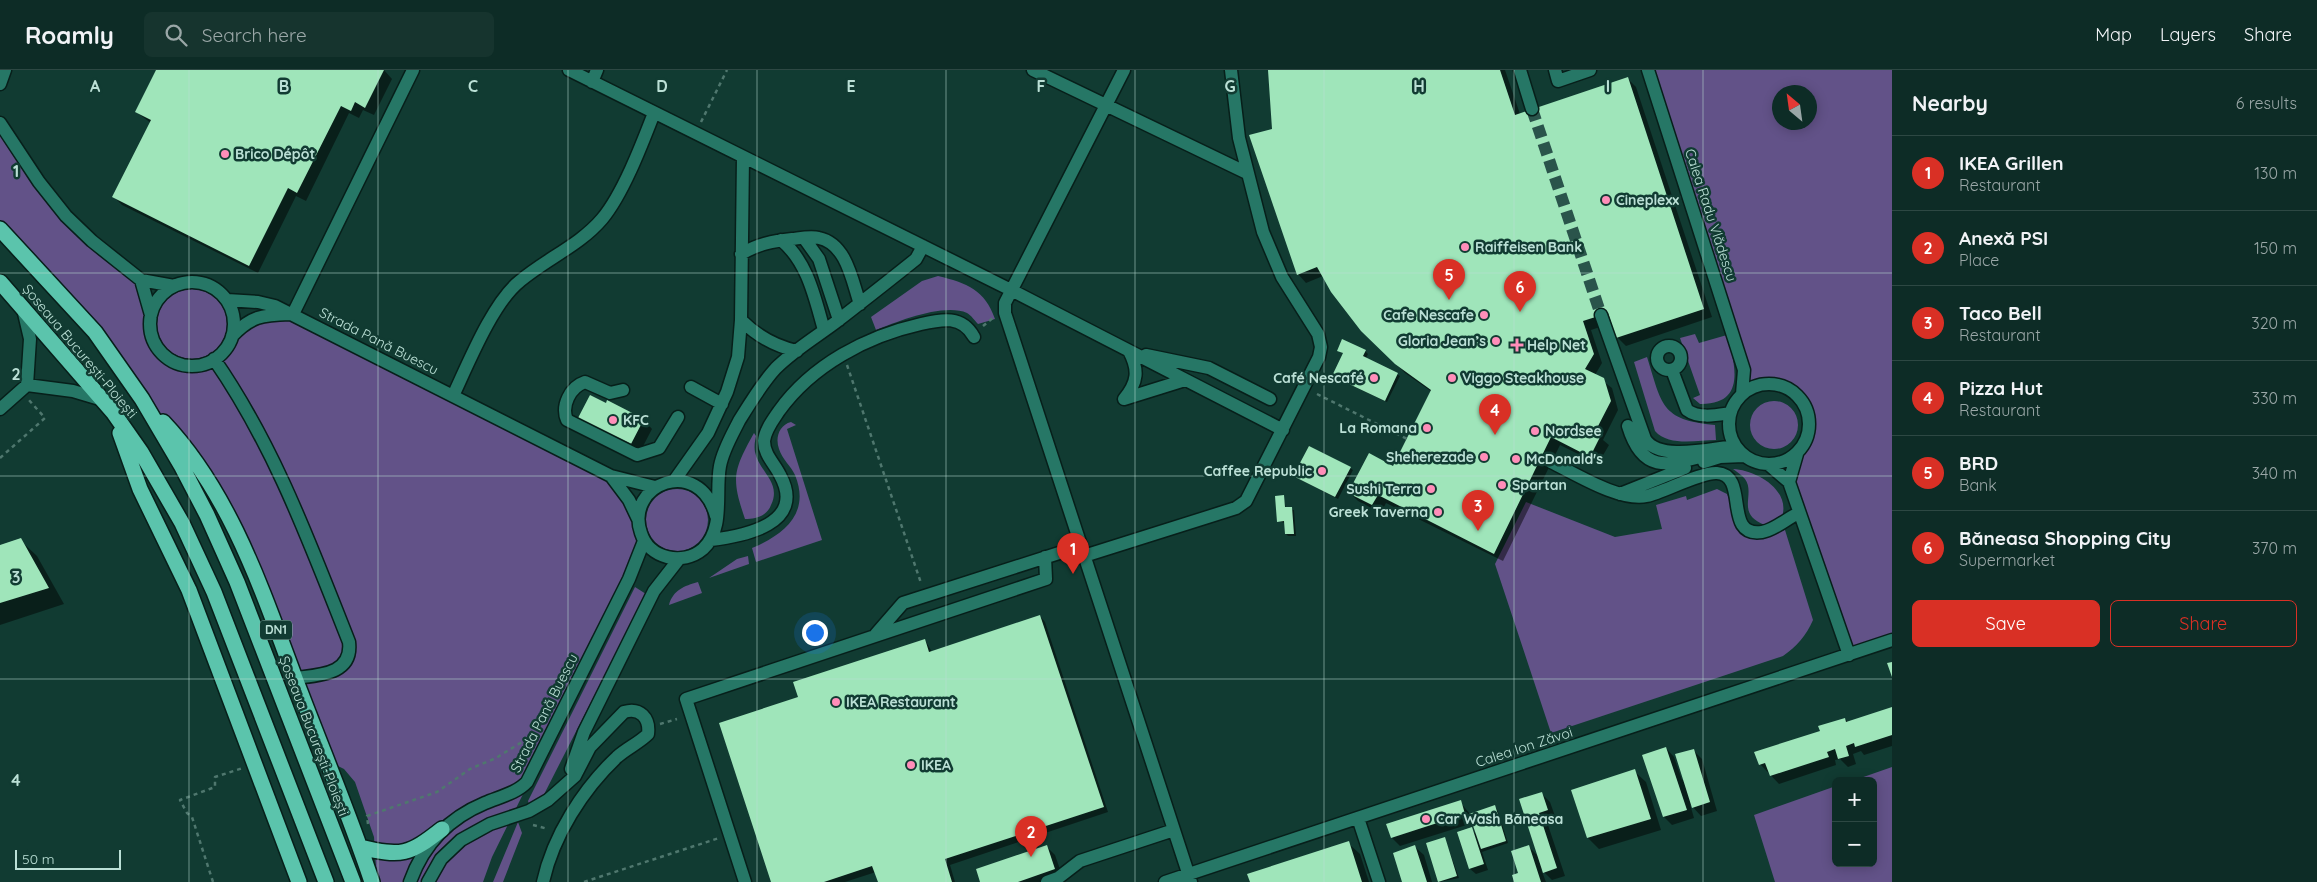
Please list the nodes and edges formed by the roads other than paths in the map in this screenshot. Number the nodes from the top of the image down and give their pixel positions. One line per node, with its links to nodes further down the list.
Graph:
1 (5, 70): 12 (street)
2 (413, 70): 31 (street)
3 (568, 70): 11 (street)
4 (1033, 70): 13 (street)
5 (1124, 70): 13 (street)
6 (1231, 70): 18 (street)
7 (1520, 70): 14 (street)
8 (1555, 70): 9 (street)
9 (1590, 70)
10 (1648, 70): 44 (street, Calea Radu Vlădescu)
11 (594, 76): 15 (street)
12 (0, 84)
13 (1106, 105): 18 (street); 27 (street)
14 (1532, 109)
15 (654, 113): 17 (street); 51 (street)
16 (0, 123): 24 (street)
17 (743, 157): 22 (street); 23 (street)
18 (1247, 173): 60 (street)
19 (0, 229): 52 (highway, Șoseaua București-Ploiești / DN1)
20 (804, 238): 21 (street); 29 (street); 35 (street)
21 (781, 240): 23 (street); 36 (street)
22 (923, 246): 27 (street); 29 (street)
23 (741, 254): 34 (street)
24 (141, 280): 26 (street); 32 (street)
25 (0, 282): 30 (highway, Șoseaua București-Ploiești)
26 (174, 286): 28 (street); 32 (street)
27 (1011, 290): 40 (street); 75 (street)
28 (227, 300): 31 (street, Strada Pană Buescu); 37 (street)
29 (860, 304): 35 (street)
30 (22, 306): 48 (street); 53 (highway, Șoseaua București-Ploiești)
31 (293, 314): 37 (street, Strada Pană Buescu); 51 (street, Strada Pană Buescu)
32 (151, 315): 41 (street)
33 (1601, 315): 61 (street)
34 (741, 320): 39 (street); 54 (street)
35 (839, 320): 36 (street)
36 (824, 330): 39 (street)
37 (232, 336): 41 (street)
38 (974, 337): 73 (street)
39 (797, 351): 71 (street)
40 (1129, 351): 42 (street); 42 (street); 45 (street)
41 (214, 359): 81 (street)
42 (1161, 368): 45 (street)
43 (1672, 370): 57 (street)
44 (1744, 370): 46 (street); 50 (street, Calea Radu Vlădescu)
45 (1185, 380): 60 (street)
46 (1763, 384): 50 (street); 62 (street)
47 (691, 387): 54 (street)
48 (24, 388): 53 (street); 55 (street)
49 (623, 390): 58 (street)
50 (1742, 394): 57 (street)
51 (453, 396): 65 (street, Strada Pană Buescu)
52 (142, 399): 81 (highway, DN1); 90 (highway, Șoseaua București-Ploiești / DN1)
53 (103, 400): 56 (highway, Șoseaua București-Ploiești)
54 (722, 404): 66 (street)
55 (0, 409)
56 (113, 412): 88 (highway); 89 (highway, Șoseaua București-Ploiești)
57 (1730, 413): 61 (street)
58 (678, 417)
59 (1628, 426): 61 (street)
60 (1283, 430): 75 (street)
61 (1739, 451): 64 (street); 69 (street)
62 (1797, 454): 64 (street); 67 (street)
63 (1551, 462): 69 (street)
64 (1768, 464): 67 (street)
65 (611, 476): 68 (street, Strada Pană Buescu); 72 (street, Strada Pană Buescu)
66 (674, 481): 68 (street); 71 (street)
67 (1789, 482): 70 (street)
68 (655, 487): 72 (street)
69 (1620, 494): 70 (street)
70 (1799, 513): 80 (street)
71 (716, 516): 73 (street)
72 (638, 519): 74 (street)
73 (711, 540): 77 (street)
74 (644, 541): 77 (street); 84 (street, Strada Pană Buescu)
75 (1082, 551): 76 (street); 85 (street)
76 (1045, 558): 78 (street); 78 (street)
77 (679, 559): 82 (street)
78 (875, 635): 95 (street)
79 (1892, 640): 80 (street, Calea Ion Zăvoi)
80 (1849, 655): 83 (street, Calea Ion Zăvoi)
81 (295, 678): 86 (highway, DN1)
82 (565, 786): 93 (street); 94 (street)
83 (1358, 818): 87 (street, Calea Ion Zăvoi); 98 (street)
84 (442, 829): 86 (highway); 92 (street, Strada Pană Buescu)
85 (1174, 830): 87 (street); 96 (street)
86 (365, 848): 91 (highway, DN1)
87 (1190, 878): 97 (street, Calea Ion Zăvoi)
88 (300, 882)
89 (326, 882)
90 (354, 882)
91 (372, 882)
92 (410, 882)
93 (428, 882)
94 (543, 882)
95 (745, 882)
96 (1047, 882)
97 (1165, 882)
98 (1379, 882)

